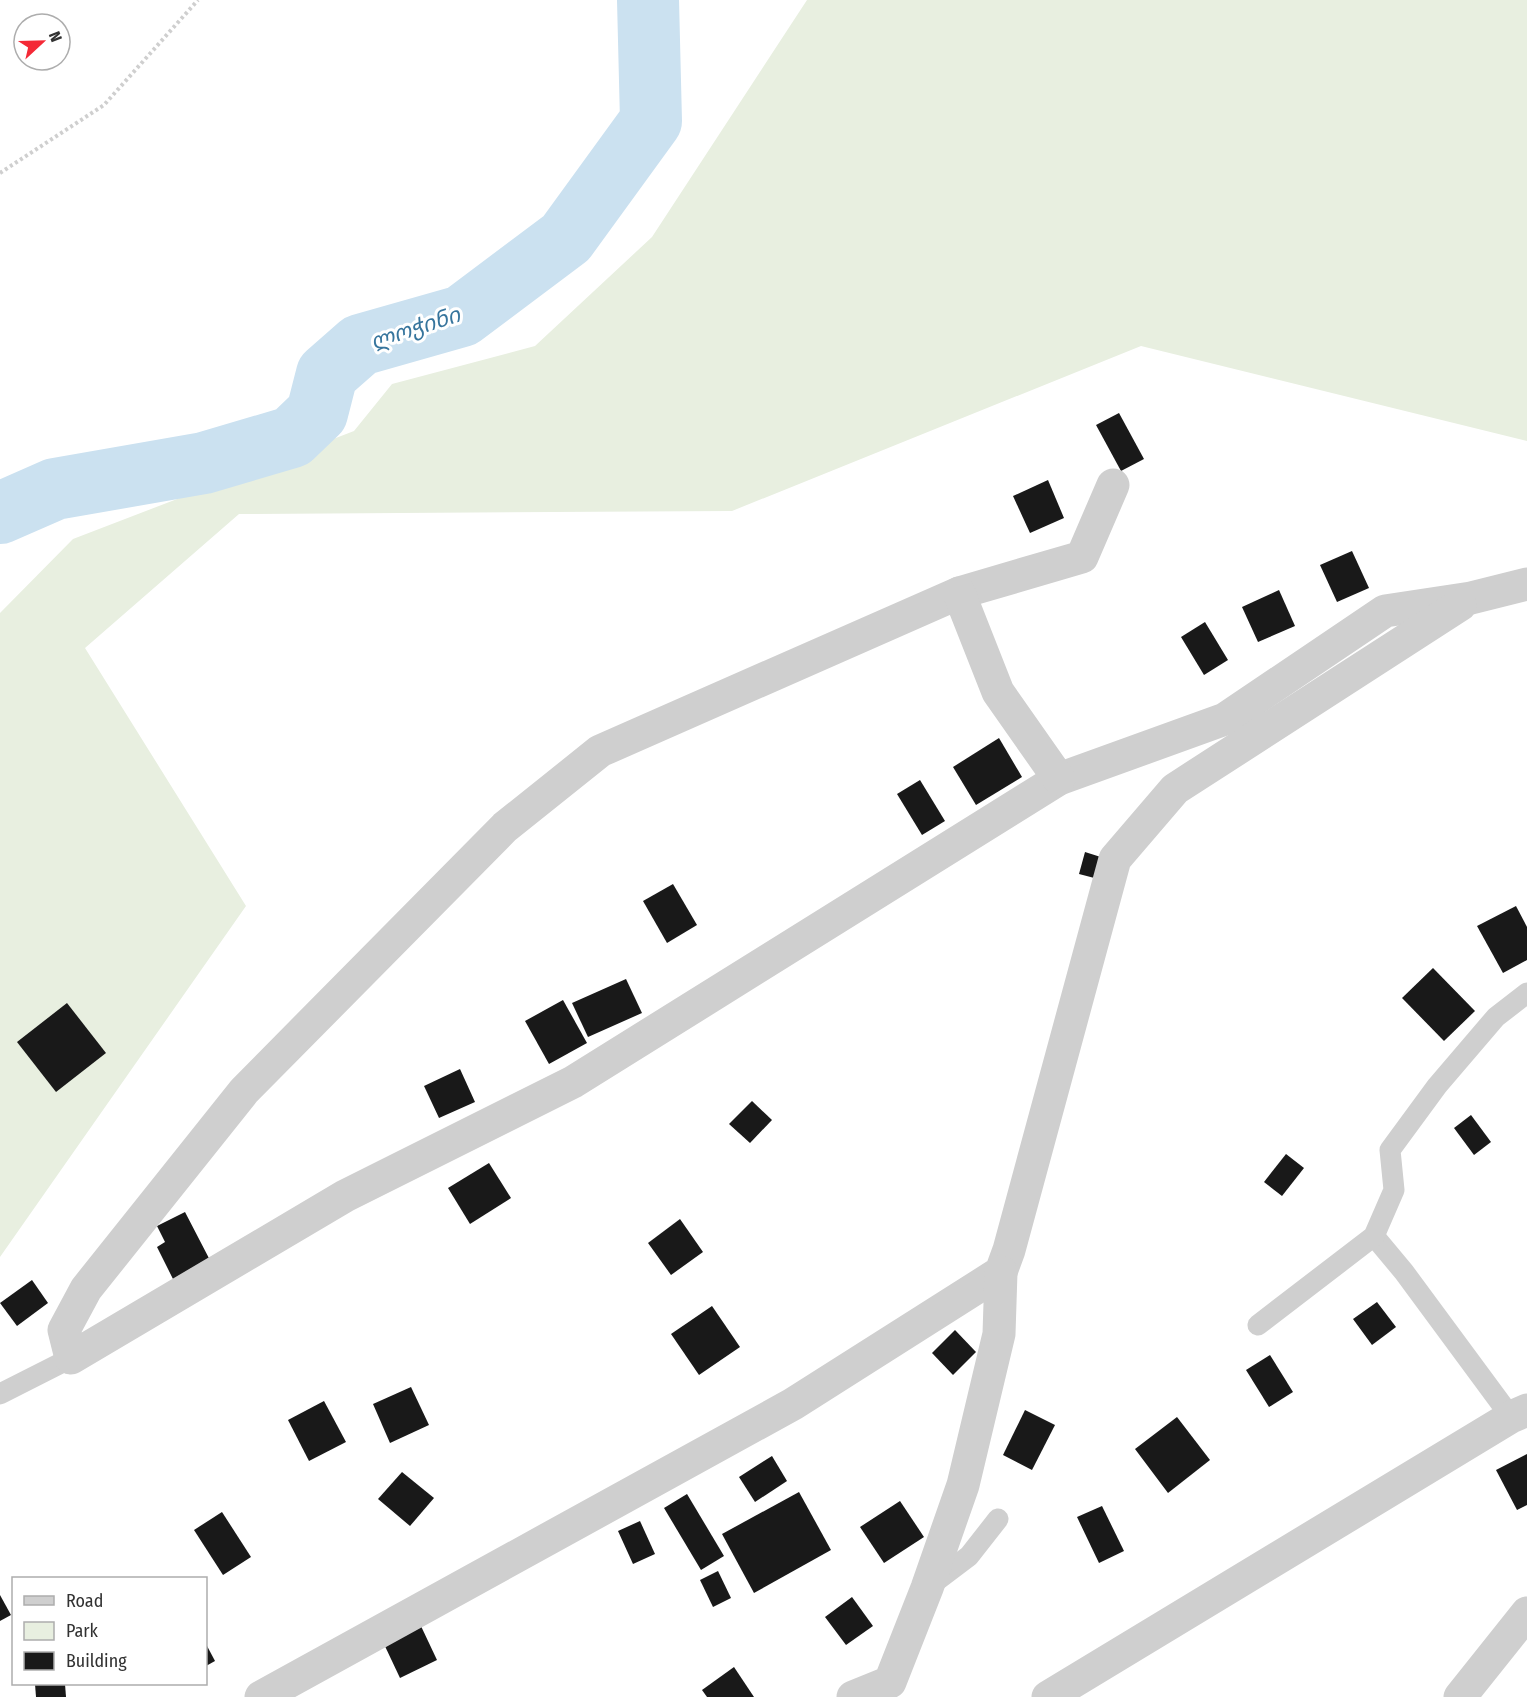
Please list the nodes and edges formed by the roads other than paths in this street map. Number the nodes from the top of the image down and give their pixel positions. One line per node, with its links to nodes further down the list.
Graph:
1 (1113, 485): 3 (street)
2 (1527, 584): 4 (street)
3 (959, 592): 5 (street); 10 (street)
4 (1471, 598): 5 (street); 8 (street)
5 (1059, 779): 10 (street)
6 (1527, 993): 7 (lane)
7 (1374, 1236): 9 (lane); 12 (lane)
8 (1001, 1272): 14 (street); 16 (street)
9 (1258, 1325)
10 (71, 1358): 11 (lane)
11 (0, 1394)
12 (1519, 1413): 18 (street)
13 (998, 1519): 14 (lane)
14 (927, 1588): 17 (street)
15 (1527, 1613): 19 (street)
16 (261, 1697)
17 (853, 1697)
18 (1048, 1697)
19 (1460, 1697)

